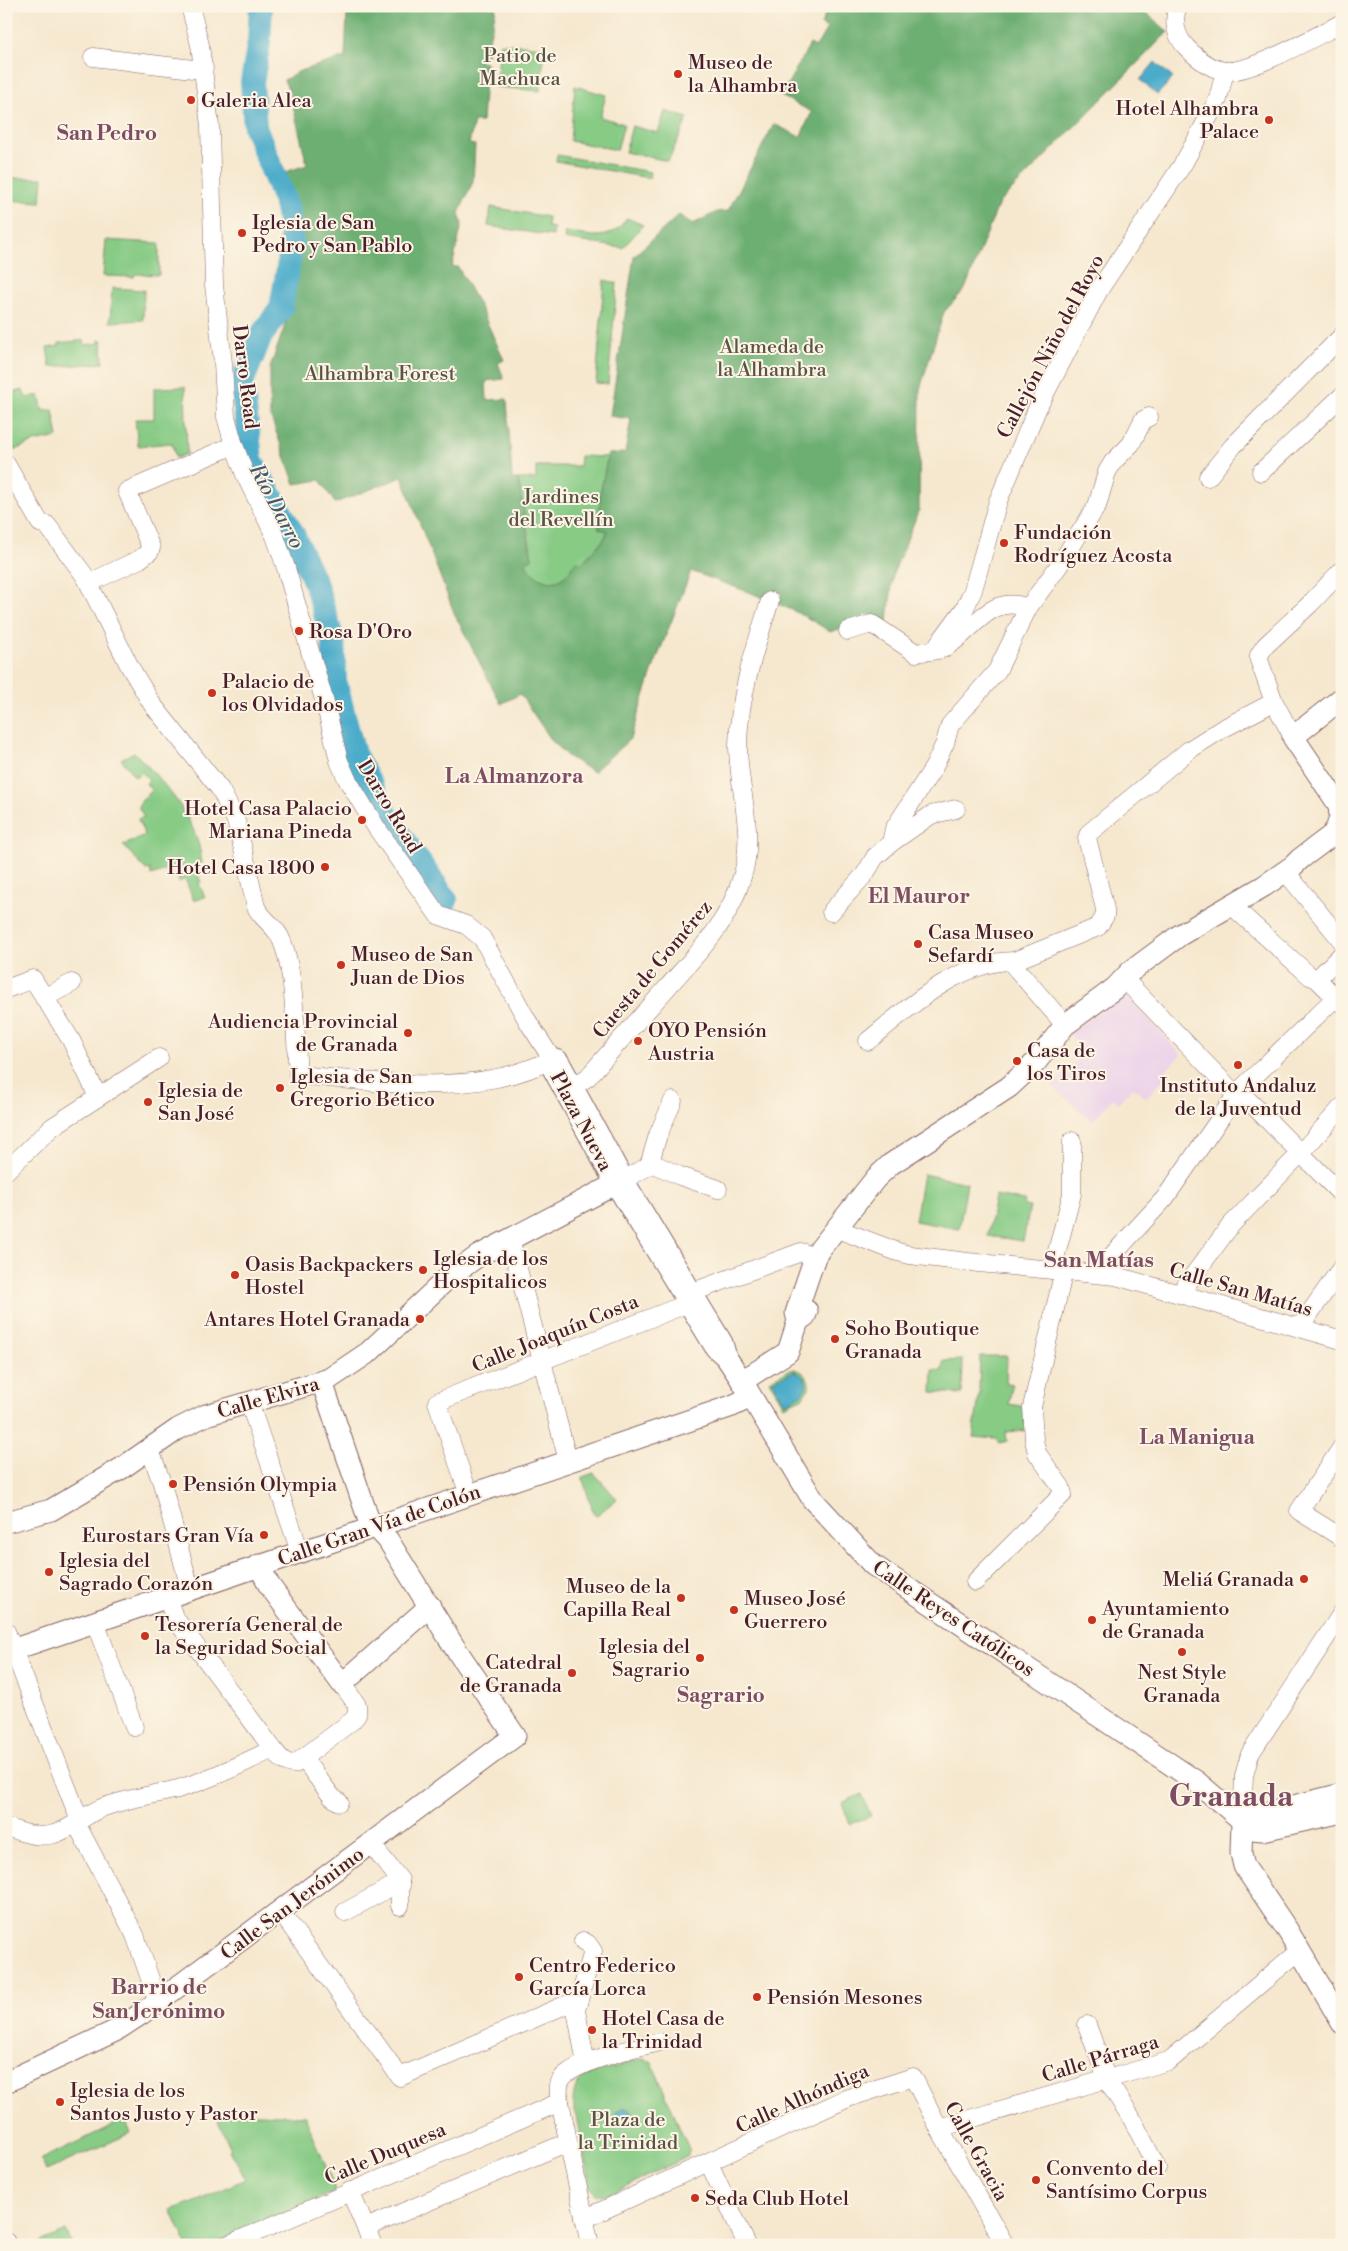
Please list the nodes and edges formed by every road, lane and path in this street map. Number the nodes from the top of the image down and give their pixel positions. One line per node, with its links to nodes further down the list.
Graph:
1 (190, 6): 5 (street, Darro Road)
2 (1177, 8): 6 (street)
3 (1342, 23): 6 (street)
4 (93, 58): 5 (street)
5 (204, 68): 10 (street, Darro Road)
6 (1225, 71): 19 (street, Callejón Niño del Royo)
7 (1342, 336): 13 (street)
8 (1342, 396): 12 (street)
9 (1149, 417): 17 (street)
10 (234, 445): 15 (street); 29 (street, Darro Road)
11 (6, 464): 15 (street)
12 (1261, 472)
13 (1208, 478)
14 (1342, 570): 21 (street)
15 (89, 583): 42 (street)
16 (770, 602): 43 (street, Cuesta de Gomérez)
17 (1028, 608): 19 (street); 25 (street)
18 (848, 631): 19 (street)
19 (934, 650)
20 (1342, 698): 22 (main road)
21 (1274, 702): 22 (street); 32 (street)
22 (1293, 737): 24 (main road)
23 (956, 809): 25 (street)
24 (1341, 817): 26 (main road)
25 (891, 843): 28 (street)
26 (1289, 876): 27 (main road); 30 (street)
27 (1225, 908): 33 (main road); 34 (street)
28 (831, 912)
29 (438, 915): 42 (street, Plaza Nueva)
30 (1342, 941)
31 (1342, 954): 34 (street)
32 (1013, 961): 39 (street); 40 (street)
33 (1124, 978): 39 (main road); 44 (street)
34 (1317, 979): 38 (street)
35 (72, 983): 37 (street)
36 (6, 989): 37 (street)
37 (44, 998): 45 (street)
38 (1339, 1000): 44 (street)
39 (1065, 1025): 57 (main road)
40 (868, 1041)
41 (159, 1058): 45 (street)
42 (552, 1059): 43 (main road, Plaza Nueva); 52 (main road, Plaza Nueva)
43 (572, 1087): 52 (main road, Plaza Nueva)
44 (1238, 1093): 49 (street); 60 (street)
45 (98, 1097): 51 (street)
46 (673, 1101): 50 (street)
47 (1341, 1108): 49 (street)
48 (1072, 1142): 59 (street)
49 (1300, 1153): 54 (street); 61 (street)
50 (650, 1162): 52 (street); 53 (street)
51 (6, 1171)
52 (620, 1182): 55 (main road, Plaza Nueva); 62 (main road, Calle Reyes Católicos)
53 (718, 1189)
54 (1342, 1195)
55 (563, 1211): 56 (main road, Calle Elvira)
56 (510, 1238): 65 (street); 66 (main road, Calle Elvira)
57 (826, 1242): 59 (street, Calle San Matías); 62 (street, Calle Joaquín Costa); 67 (main road, Calle Gran Vía de Colón)
58 (1342, 1267): 63 (street)
59 (1058, 1270): 60 (street, Calle San Matías); 78 (street)
60 (1096, 1273): 61 (street, Calle San Matías)
61 (1180, 1293): 63 (street, Calle San Matías)
62 (690, 1299): 65 (street, Calle Joaquín Costa); 67 (main road, Calle Reyes Católicos)
63 (1300, 1327): 64 (street, Calle San Matías)
64 (1342, 1340)
65 (540, 1361): 71 (street); 72 (street, Calle Joaquín Costa)
66 (322, 1382): 68 (main road, Calle Elvira); 74 (main road)
67 (747, 1389): 71 (main road, Calle Gran Vía de Colón); 94 (main road, Calle Reyes Católicos)
68 (249, 1402): 70 (main road, Calle Elvira); 76 (street)
69 (1342, 1447): 75 (street)
70 (150, 1450): 73 (main road, Calle Elvira); 79 (street)
71 (568, 1461): 72 (main road, Calle Gran Vía de Colón)
72 (469, 1494): 74 (main road, Calle Gran Vía de Colón)
73 (6, 1522)
74 (375, 1526): 76 (main road, Calle Gran Vía de Colón); 81 (main road)
75 (1342, 1538)
76 (300, 1552): 77 (main road, Calle Gran Vía de Colón)
77 (259, 1565): 79 (main road, Calle Gran Vía de Colón); 85 (main road)
78 (975, 1582)
79 (190, 1589): 80 (main road, Calle Gran Vía de Colón)
80 (167, 1597): 83 (main road, Calle Gran Vía de Colón); 87 (street)
81 (430, 1606): 85 (main road); 96 (main road, Calle San Jerónimo)
82 (1342, 1613): 94 (street)
83 (95, 1622): 84 (main road, Calle Gran Vía de Colón); 86 (street)
84 (9, 1644): 93 (street)
85 (342, 1684): 88 (street)
86 (134, 1727)
87 (272, 1749): 88 (street); 93 (street)
88 (299, 1761): 90 (street)
89 (1342, 1794): 92 (main road)
90 (339, 1802)
91 (1342, 1812): 92 (main road)
92 (1291, 1816): 94 (main road)
93 (78, 1822): 95 (street); 103 (street)
94 (1242, 1822): 102 (main road)
95 (6, 1827)
96 (371, 1844): 97 (street); 99 (main road, Calle San Jerónimo)
97 (401, 1886): 98 (street); 100 (street)
98 (400, 1906)
99 (280, 1911): 103 (main road, Calle San Jerónimo); 104 (street)
100 (345, 1912)
101 (588, 1946): 104 (street)
102 (1299, 1950): 105 (main road); 110 (street, Calle Párraga)
103 (158, 2002): 111 (main road, Calle San Jerónimo)
104 (576, 2005): 108 (street)
105 (1342, 2024)
106 (1087, 2026): 110 (street)
107 (660, 2042): 108 (street)
108 (586, 2064): 112 (street)
109 (913, 2077): 113 (street, Calle Gracia); 115 (street, Calle Alhóndiga)
110 (1106, 2079): 113 (street, Calle Párraga); 116 (street)
111 (6, 2082)
112 (560, 2102): 114 (street); 117 (street, Calle Duquesa)
113 (939, 2128): 124 (street, Calle Gracia)
114 (568, 2142): 118 (street); 119 (street)
115 (709, 2162): 118 (street); 123 (street)
116 (1157, 2168)
117 (350, 2192): 119 (street); 120 (street, Calle Duquesa)
118 (584, 2219): 122 (street)
119 (366, 2228): 121 (street)
120 (227, 2245)
121 (374, 2245)
122 (590, 2245)
123 (747, 2245)
124 (1005, 2245)

